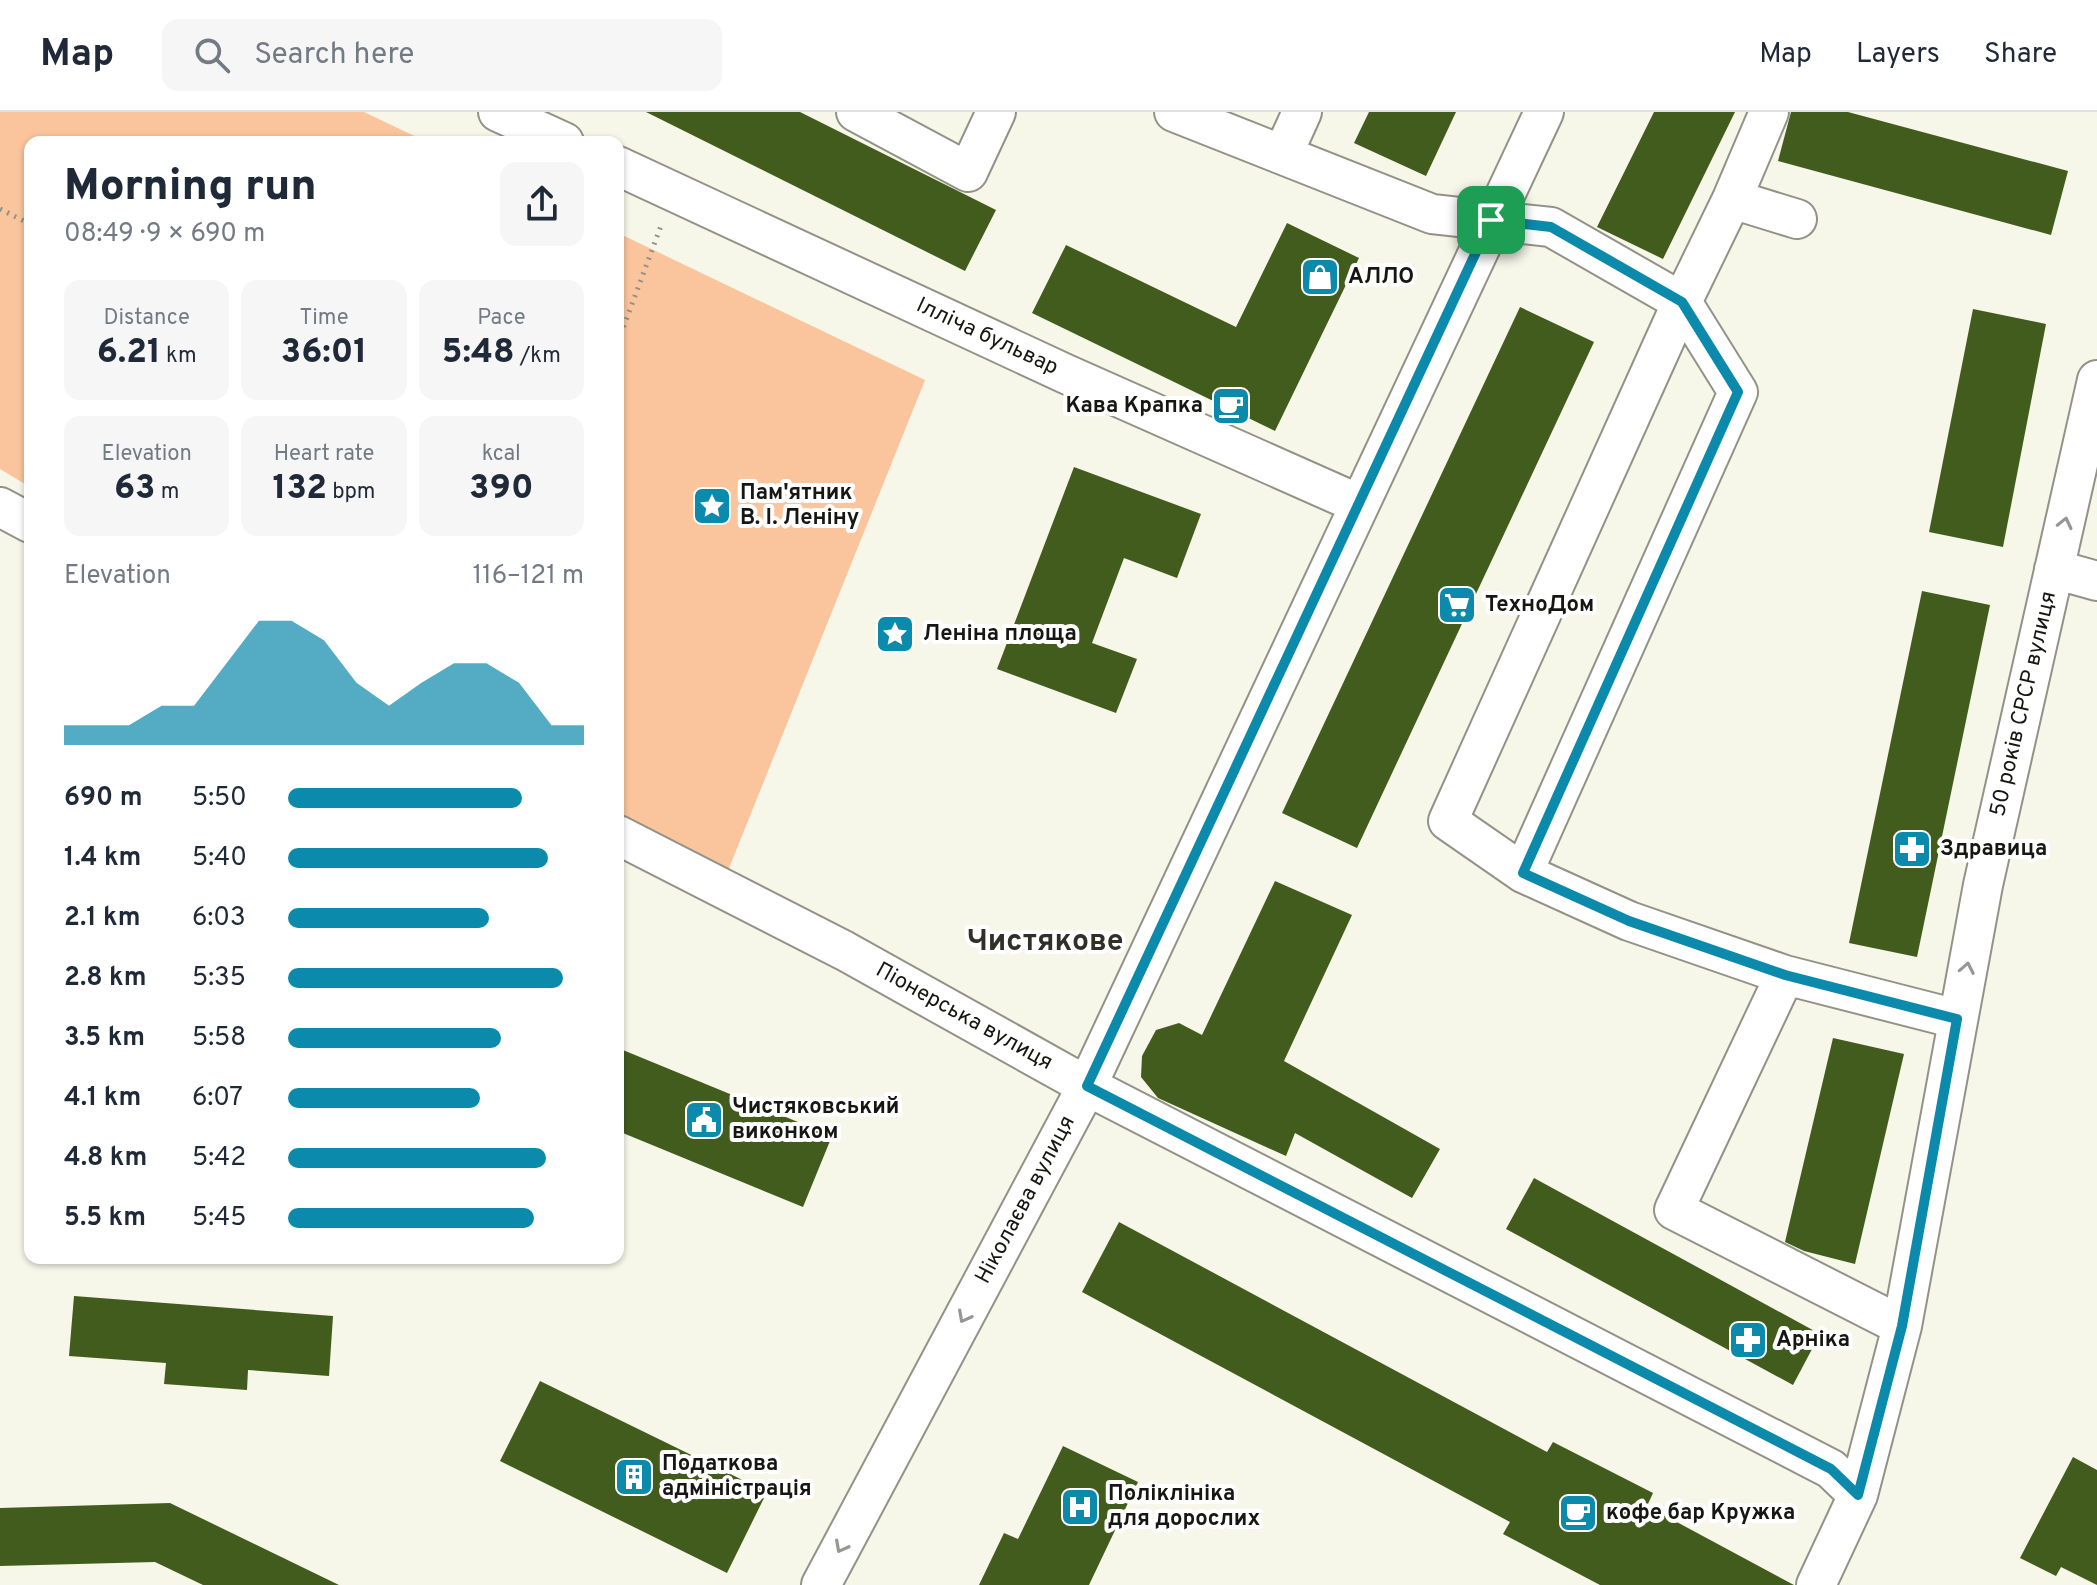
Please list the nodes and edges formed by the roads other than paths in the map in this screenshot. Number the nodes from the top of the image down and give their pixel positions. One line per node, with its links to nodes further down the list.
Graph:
1 (498, 112): 8 (street)
2 (856, 112): 3 (street)
3 (996, 112)
4 (1174, 112): 9 (street)
5 (1302, 112): 9 (street)
6 (1544, 112): 13 (street, Ніколаєва вулиця)
7 (1769, 112): 11 (street)
8 (551, 136)
9 (1283, 154): 13 (street)
10 (624, 169): 16 (street, Ілліча бульвар)
11 (1732, 199): 12 (street); 14 (street)
12 (1797, 219)
13 (1491, 220): 14 (street); 16 (street, Ніколаєва вулиця)
14 (1682, 302): 22 (street); 22 (street)
15 (2097, 380): 19 (street, 50 років СРСР вулиця, one-way to 15)
16 (1359, 504): 25 (street, Ніколаєва вулиця)
17 (0, 507): 18 (street)
18 (24, 520)
19 (2054, 569): 20 (street); 24 (street, 50 років СРСР вулиця, one-way to 19)
20 (2097, 581)
21 (624, 838): 25 (street, Піонерська вулиця)
22 (1523, 873): 23 (street)
23 (1785, 975): 24 (street); 26 (street)
24 (1957, 1019): 26 (street, 50 років СРСР вулиця)
25 (1087, 1086): 27 (street, Піонерська вулиця); 28 (street, Ніколаєва вулиця, one-way to 28)
26 (1902, 1326): 27 (street, 50 років СРСР вулиця)
27 (1858, 1495): 29 (street, 50 років СРСР вулиця)
28 (821, 1585)
29 (1816, 1585)

